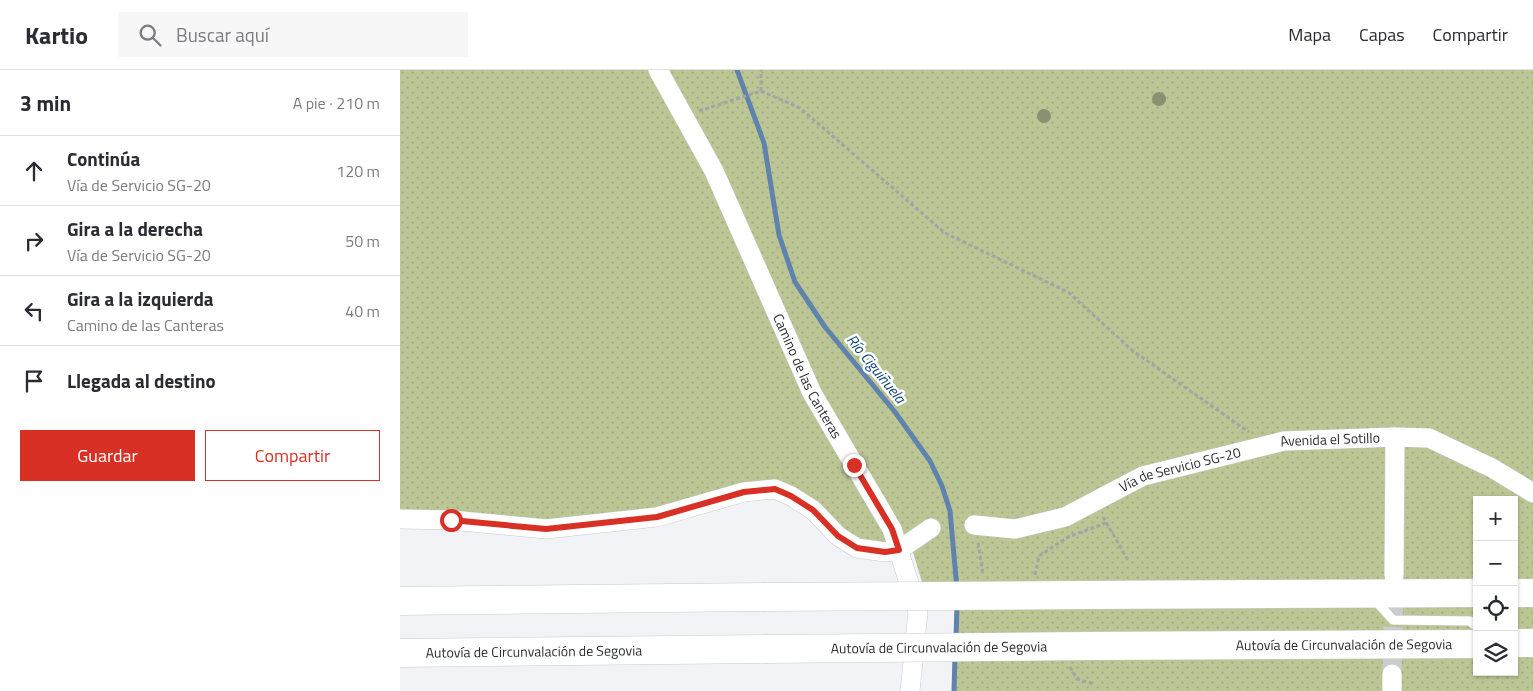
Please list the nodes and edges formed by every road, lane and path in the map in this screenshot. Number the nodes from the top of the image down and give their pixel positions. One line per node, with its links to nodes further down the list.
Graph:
1 (658, 70): 4 (street, Camino de las Canteras)
2 (761, 70): 3 (path)
3 (761, 91): 4 (path); 6 (path)
4 (683, 115): 12 (street, Camino de las Canteras)
5 (1394, 437): 6 (street, Avenida el Sotillo); 7 (street, Avenida el Sotillo); 14 (street)
6 (1268, 445): 8 (street, Vía de Servicio SG-20)
7 (1533, 493)
8 (1093, 502): 10 (street, Vía de Servicio SG-20); 13 (path)
9 (400, 519): 12 (street)
10 (974, 525): 15 (path)
11 (931, 528): 12 (street)
12 (899, 550): 26 (street, Camino de las Canteras)
13 (1128, 560)
14 (1394, 575)
15 (984, 579)
16 (1473, 593): 19 (highway)
17 (1518, 593): 18 (highway)
18 (1533, 593)
19 (1370, 594): 20 (highway, bridge); 21 (lane)
20 (400, 601)
21 (1473, 623)
22 (1518, 643): 23 (highway)
23 (1533, 643)
24 (1473, 644): 25 (highway, Autovía de Circunvalación de Segovia, bridge)
25 (400, 653)
26 (910, 691)

